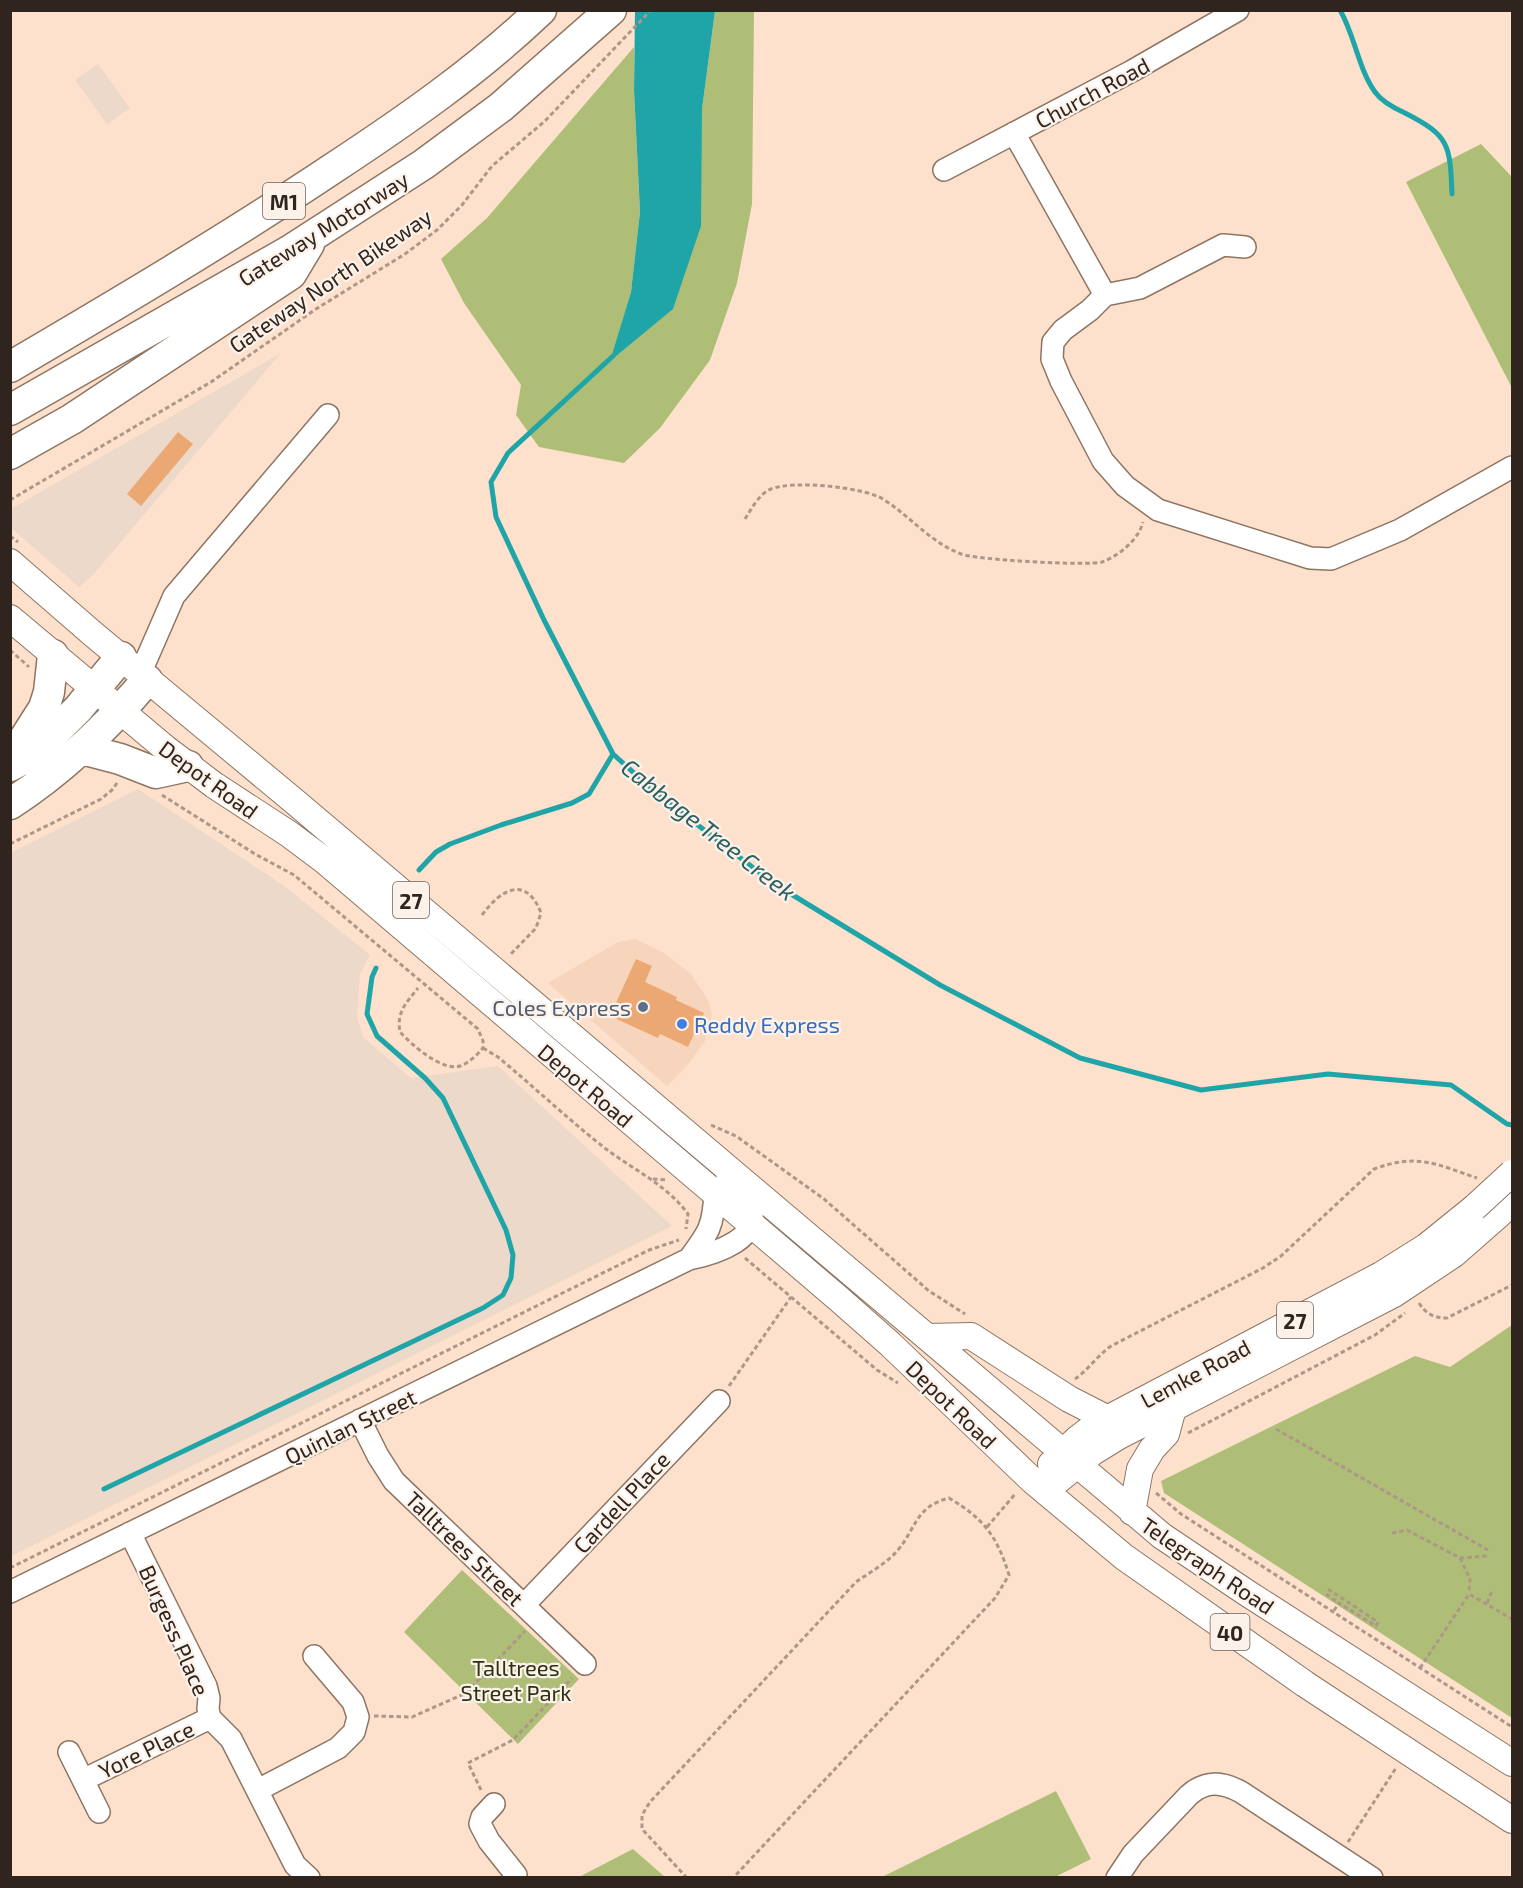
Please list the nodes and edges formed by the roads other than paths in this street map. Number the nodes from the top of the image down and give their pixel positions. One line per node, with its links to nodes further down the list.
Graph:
1 (542, 10): 9 (highway, Gateway Motorway / M1)
2 (610, 10): 6 (highway, Gateway Motorway / M1)
3 (1238, 10): 4 (street, Church Road)
4 (1014, 133): 5 (street, Church Road); 8 (street)
5 (945, 170)
6 (314, 236): 10 (highway, Gateway Motorway / M1); 12 (highway)
7 (1245, 247): 8 (street)
8 (1105, 295): 13 (street)
9 (10, 367)
10 (10, 410)
11 (328, 415): 17 (street)
12 (10, 454)
13 (1512, 467)
14 (10, 562): 17 (main road, Depot Road / 27)
15 (10, 618): 16 (main road, Depot Road / 27)
16 (53, 655): 18 (main road, Depot Road / 27); 21 (highway)
17 (136, 670): 18 (highway); 19 (highway); 25 (main road, Depot Road / 27)
18 (94, 690): 19 (main road, Depot Road / 27); 22 (highway)
19 (121, 711): 20 (highway); 23 (main road, Depot Road / 27)
20 (82, 749): 23 (highway); 24 (highway)
21 (10, 761)
22 (10, 766)
23 (188, 766): 27 (main road, Depot Road / 27)
24 (10, 804)
25 (719, 1161): 29 (street); 31 (main road, Depot Road / 27)
26 (1512, 1173): 28 (main road, Lemke Road / 27, bridge)
27 (715, 1194): 29 (main road, Depot Road / 27); 30 (street, Quinlan Street)
28 (1495, 1209): 33 (main road, Lemke Road / 27); 34 (main road, Lemke Road / 27)
29 (750, 1225): 30 (street, Quinlan Street); 37 (main road, Depot Road / 27)
30 (689, 1259): 35 (street, Quinlan Street)
31 (927, 1337): 34 (main road); 36 (main road, Telegraph Road / 40)
32 (719, 1401): 41 (street, Cardell Place)
33 (1173, 1408): 36 (main road, Lemke Road / 27); 38 (main road)
34 (1108, 1419): 36 (main road, Lemke Road / 27)
35 (360, 1420): 39 (street, Quinlan Street); 41 (street, Talltrees Street)
36 (1070, 1458): 37 (main road, Lemke Road / 27); 38 (main road, Telegraph Road / 40)
37 (1026, 1488): 51 (main road, Telegraph Road / 40)
38 (1132, 1512): 46 (main road, Telegraph Road / 40)
39 (130, 1533): 40 (street, Quinlan Street); 44 (street, Burgess Place)
40 (10, 1592)
41 (531, 1612): 43 (street, Talltrees Street)
42 (314, 1656): 48 (street)
43 (585, 1664)
44 (210, 1718): 47 (street, Yore Place); 48 (street, Burgess Place)
45 (69, 1752): 47 (street, Yore Place)
46 (1512, 1763)
47 (83, 1780): 50 (street, Yore Place)
48 (258, 1790): 53 (street, Burgess Place)
49 (492, 1806): 52 (street)
50 (99, 1812)
51 (1512, 1820)
52 (517, 1873)
53 (302, 1876)
54 (1117, 1878): 55 (street)
55 (1372, 1878)

